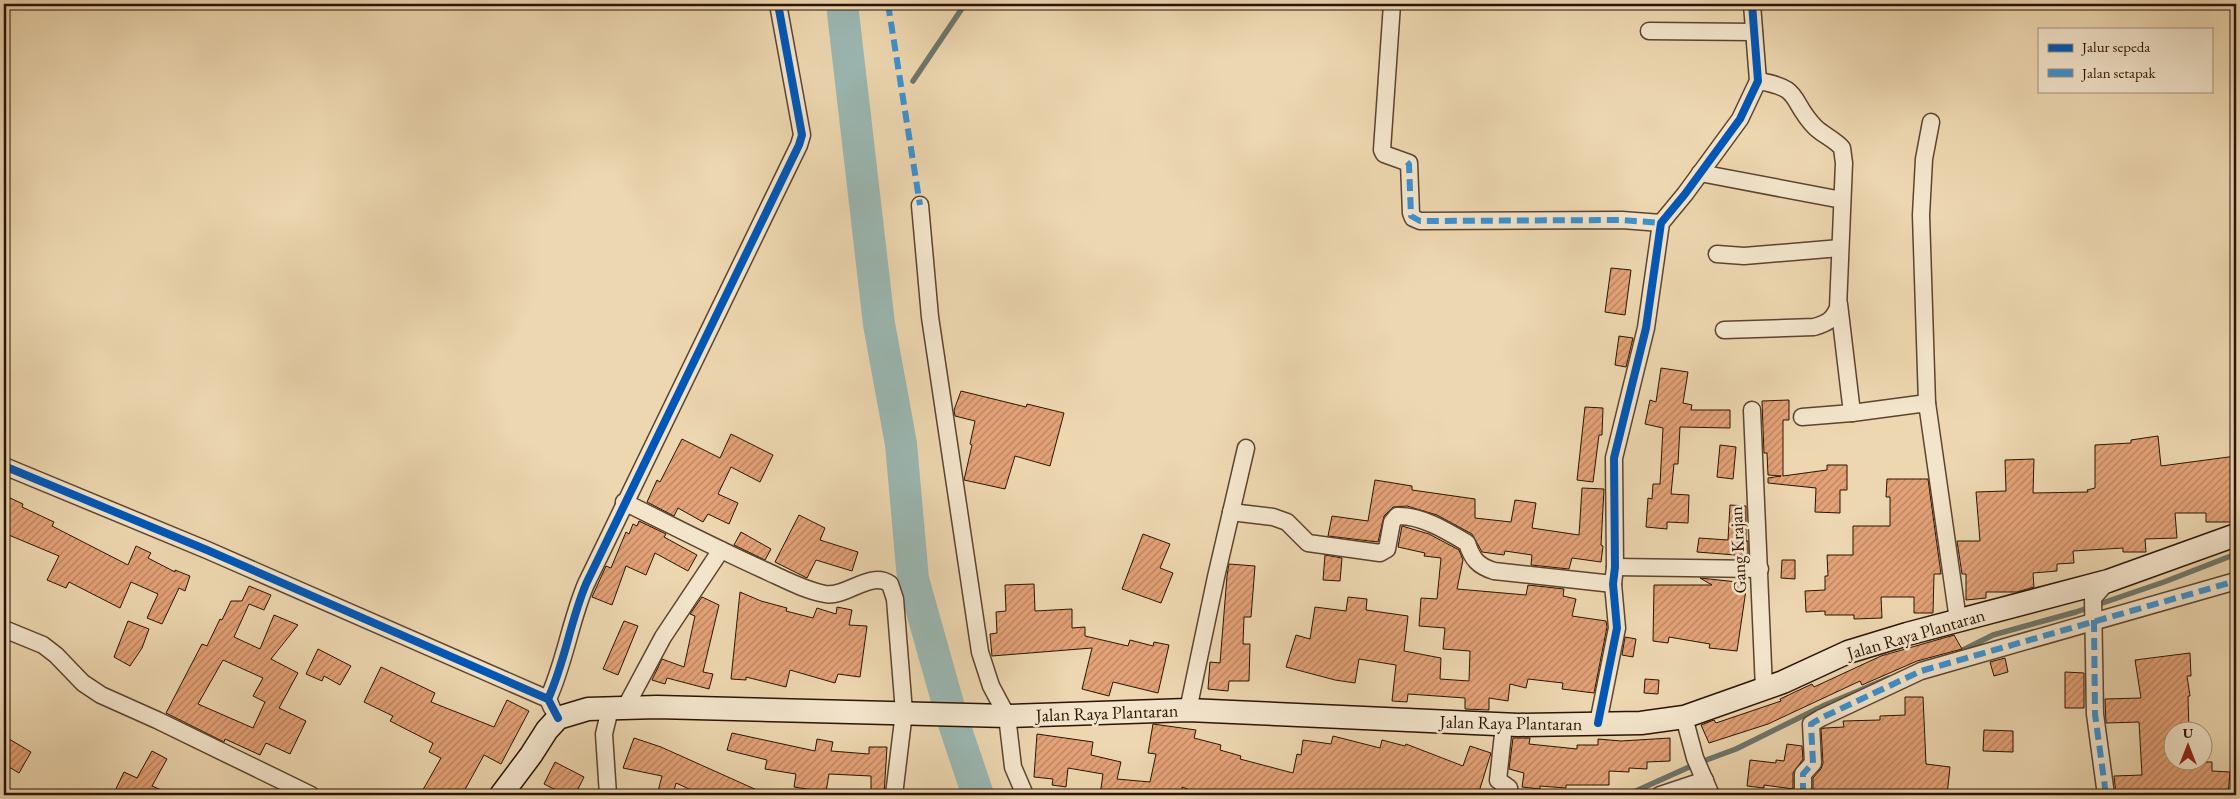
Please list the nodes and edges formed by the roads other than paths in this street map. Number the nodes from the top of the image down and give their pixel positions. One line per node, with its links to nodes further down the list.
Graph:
1 (778, 4): 22 (street)
2 (1392, 4): 11 (street)
3 (1752, 4): 5 (street)
4 (1649, 31): 5 (street)
5 (1754, 32): 6 (street)
6 (1758, 81): 8 (street); 9 (street)
7 (1931, 122): 16 (street)
8 (1700, 173): 9 (street); 11 (street)
9 (1842, 200): 12 (street)
10 (920, 204): 39 (street)
11 (1661, 223): 26 (street)
12 (1840, 248): 13 (street); 14 (street)
13 (1717, 254)
14 (1838, 302): 15 (street); 18 (street)
15 (1724, 330)
16 (1927, 403): 18 (street); 31 (street)
17 (1752, 410): 27 (street, Gang Krajan)
18 (1852, 413): 19 (street)
19 (1802, 417)
20 (1246, 448): 23 (street)
21 (4, 466): 36 (street)
22 (624, 502): 25 (street); 36 (street)
23 (1231, 512): 30 (street); 37 (street)
24 (2236, 535): 28 (main road, Jalan Raya Plantaran)
25 (721, 550): 35 (street); 38 (street)
26 (1615, 567): 27 (street); 30 (street)
27 (1760, 569): 34 (street, Gang Krajan)
28 (2108, 581): 31 (main road, Jalan Raya Plantaran); 32 (street)
29 (2236, 581): 32 (street)
30 (1613, 584): 41 (street)
31 (1958, 620): 34 (main road, Jalan Raya Plantaran)
32 (2094, 620): 51 (street); 52 (street)
33 (4, 629): 46 (street)
34 (1764, 689): 40 (main road, Jalan Raya Plantaran)
35 (617, 708): 36 (main road, Jalan Raya Plantaran); 38 (main road, Jalan Raya Plantaran); 45 (street)
36 (553, 709): 47 (main road)
37 (1188, 710): 39 (main road, Jalan Raya Plantaran); 42 (main road, Jalan Raya Plantaran)
38 (910, 712): 39 (main road, Jalan Raya Plantaran); 48 (street)
39 (1001, 716): 49 (street)
40 (1684, 717): 41 (main road, Jalan Raya Plantaran); 43 (street)
41 (1598, 723): 42 (main road, Jalan Raya Plantaran)
42 (1504, 725): 44 (street)
43 (1706, 783): 50 (street)
44 (1509, 788)
45 (607, 793)
46 (311, 795)
47 (501, 795)
48 (894, 795)
49 (1024, 795)
50 (1660, 795)
51 (1803, 795)
52 (2106, 795)

